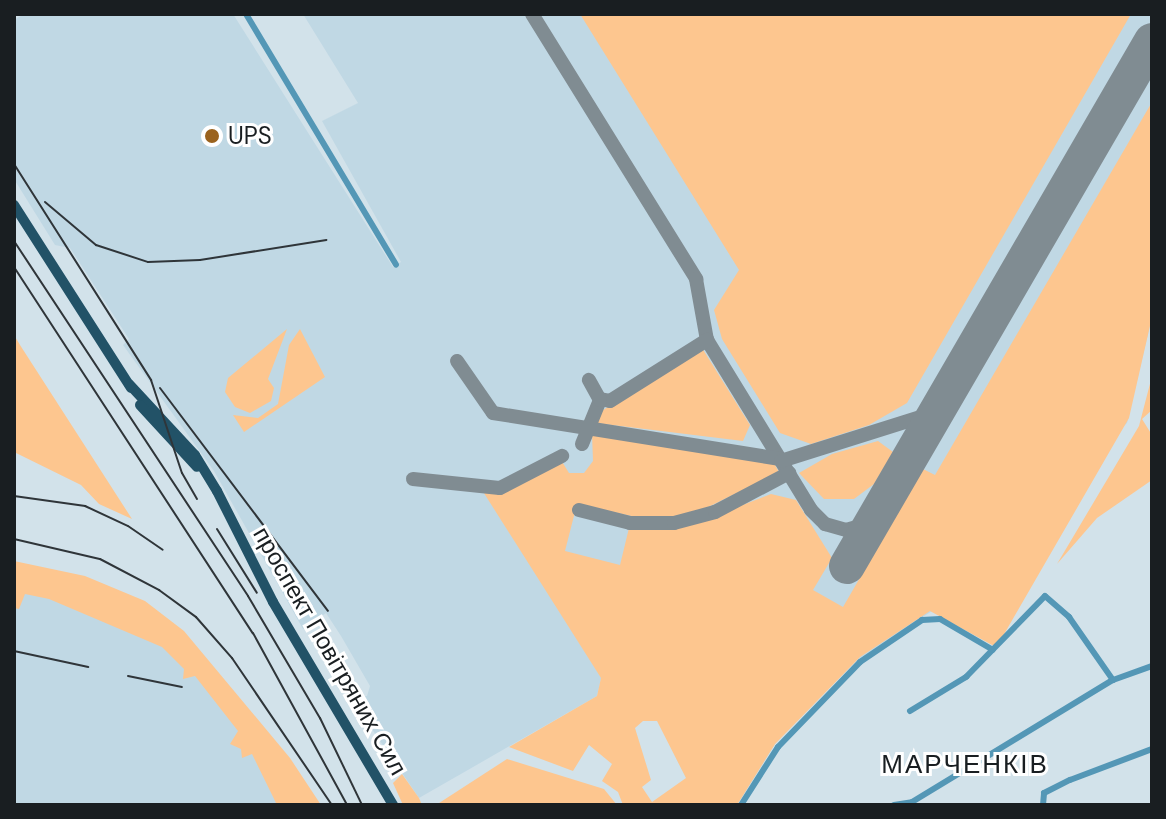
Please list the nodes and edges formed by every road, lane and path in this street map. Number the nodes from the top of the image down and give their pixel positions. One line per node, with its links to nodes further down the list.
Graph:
1 (246, 14): 3 (street)
2 (14, 205): 10 (main road, проспект Повітряних Сил)
3 (396, 265)
4 (993, 650): 6 (street); 7 (street); 11 (street)
5 (1152, 666): 6 (street)
6 (1113, 680): 9 (street)
7 (910, 711)
8 (1152, 749): 13 (street)
9 (912, 803): 12 (street)
10 (393, 805)
11 (741, 805)
12 (894, 805)
13 (1043, 805)

